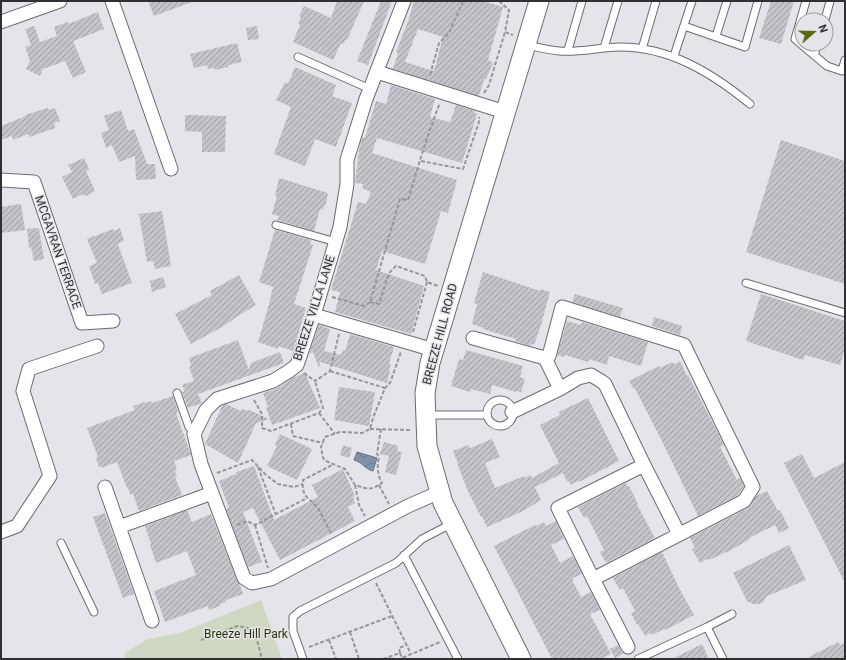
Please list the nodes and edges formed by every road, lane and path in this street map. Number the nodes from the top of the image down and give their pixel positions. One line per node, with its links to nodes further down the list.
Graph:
1 (60, 1): 16 (street)
2 (112, 1): 37 (street)
3 (404, 1): 29 (street, BREEZE VILLA LANE)
4 (463, 1): 30 (path)
5 (499, 1): 18 (path)
6 (539, 1): 20 (street, BREEZE HILL ROAD)
7 (582, 1): 23 (lane)
8 (618, 1): 21 (lane)
9 (656, 1): 22 (lane)
10 (692, 1): 17 (lane)
11 (728, 1): 19 (lane)
12 (758, 1): 19 (lane)
13 (806, 1): 25 (lane)
14 (830, 1): 15 (lane)
15 (827, 12)
16 (1, 22)
17 (684, 26): 19 (lane); 26 (lane)
18 (505, 32): 20 (path); 33 (path)
19 (716, 36)
20 (526, 42): 23 (lane); 35 (street, BREEZE HILL ROAD)
21 (604, 48): 22 (lane); 23 (lane)
22 (642, 49): 26 (lane)
23 (568, 50)
24 (815, 52): 25 (lane)
25 (814, 55): 28 (lane)
26 (674, 56): 34 (lane)
27 (298, 57): 31 (lane)
28 (845, 60)
29 (377, 72): 30 (street); 31 (street, BREEZE VILLA LANE)
30 (426, 87): 32 (street)
31 (370, 89): 40 (street, BREEZE VILLA LANE)
32 (444, 93): 33 (street); 36 (path)
33 (477, 103): 35 (street); 36 (path)
34 (750, 104)
35 (505, 112): 43 (street, BREEZE HILL ROAD)
36 (420, 160): 45 (path)
37 (171, 169)
38 (1, 180): 48 (street, MCGAVRAN TERRACE)
39 (276, 225): 40 (lane)
40 (336, 242): 44 (street, BREEZE VILLA LANE)
41 (427, 282): 43 (path); 45 (path); 51 (path)
42 (746, 283): 46 (lane)
43 (452, 290): 53 (street, BREEZE HILL ROAD)
44 (320, 293): 45 (path); 47 (street, BREEZE VILLA LANE)
45 (370, 302)
46 (845, 313)
47 (314, 315): 49 (street); 55 (street, BREEZE VILLA LANE)
48 (113, 320)
49 (342, 324): 51 (street); 56 (path)
50 (473, 338): 54 (street)
51 (408, 342): 53 (street); 58 (path)
52 (97, 346): 90 (street)
53 (434, 350): 65 (street, BREEZE HILL ROAD)
54 (545, 358): 60 (street); 91 (street)
55 (295, 366): 57 (path); 59 (street, BREEZE VILLA LANE)
56 (330, 371): 57 (path); 58 (path)
57 (315, 381): 63 (path)
58 (385, 388): 68 (path)
59 (248, 389): 66 (path); 69 (street, BREEZE VILLA LANE)
60 (560, 389): 62 (street); 73 (street)
61 (177, 393): 69 (lane)
62 (512, 412): 64 (lane); 64 (lane)
63 (319, 413): 66 (path); 70 (path)
64 (487, 414): 65 (lane)
65 (426, 423): 67 (path); 80 (street, BREEZE HILL ROAD)
66 (291, 424): 71 (path)
67 (381, 429): 68 (path); 78 (path)
68 (370, 430): 70 (path)
69 (194, 434): 75 (street)
70 (335, 434): 71 (path)
71 (323, 443): 72 (path)
72 (334, 464): 76 (path); 77 (path)
73 (644, 465): 91 (street); 97 (street)
74 (258, 466): 75 (path); 76 (path); 84 (path)
75 (206, 477): 81 (street)
76 (303, 484): 83 (path)
77 (355, 485): 78 (path); 87 (path)
78 (379, 485): 82 (path)
79 (105, 487): 88 (street)
80 (440, 492): 85 (street, BREEZE HILL ROAD); 87 (street)
81 (212, 493): 88 (street); 89 (street)
82 (384, 493)
83 (307, 498): 84 (path); 93 (path)
84 (276, 515): 86 (path)
85 (453, 523): 94 (lane); 119 (street, BREEZE HILL ROAD)
86 (255, 525): 89 (path); 96 (path)
87 (370, 526): 93 (street)
88 (119, 527): 101 (street)
89 (225, 530): 96 (street)
90 (1, 532)
91 (679, 534): 97 (street)
92 (61, 543): 98 (lane)
93 (336, 544): 96 (street)
94 (404, 555): 95 (lane); 104 (lane)
95 (372, 575): 100 (path); 109 (lane)
96 (271, 579)
97 (593, 579): 108 (street)
98 (94, 612)
99 (732, 614): 102 (lane)
100 (392, 616): 103 (path); 107 (path)
101 (152, 621)
102 (707, 628): 120 (lane); 121 (lane)
103 (350, 632): 106 (path); 116 (path)
104 (447, 639): 111 (path); 118 (lane)
105 (201, 640): 113 (path)
106 (329, 640): 109 (path); 115 (path)
107 (407, 645): 110 (path); 111 (path)
108 (628, 647)
109 (300, 650): 114 (lane)
110 (400, 653): 112 (path); 117 (path)
111 (411, 654): 112 (path)
112 (402, 658)
113 (262, 659)
114 (303, 659)
115 (336, 659)
116 (359, 659)
117 (383, 659)
118 (458, 659)
119 (521, 659)
120 (638, 659)
121 (723, 659)

